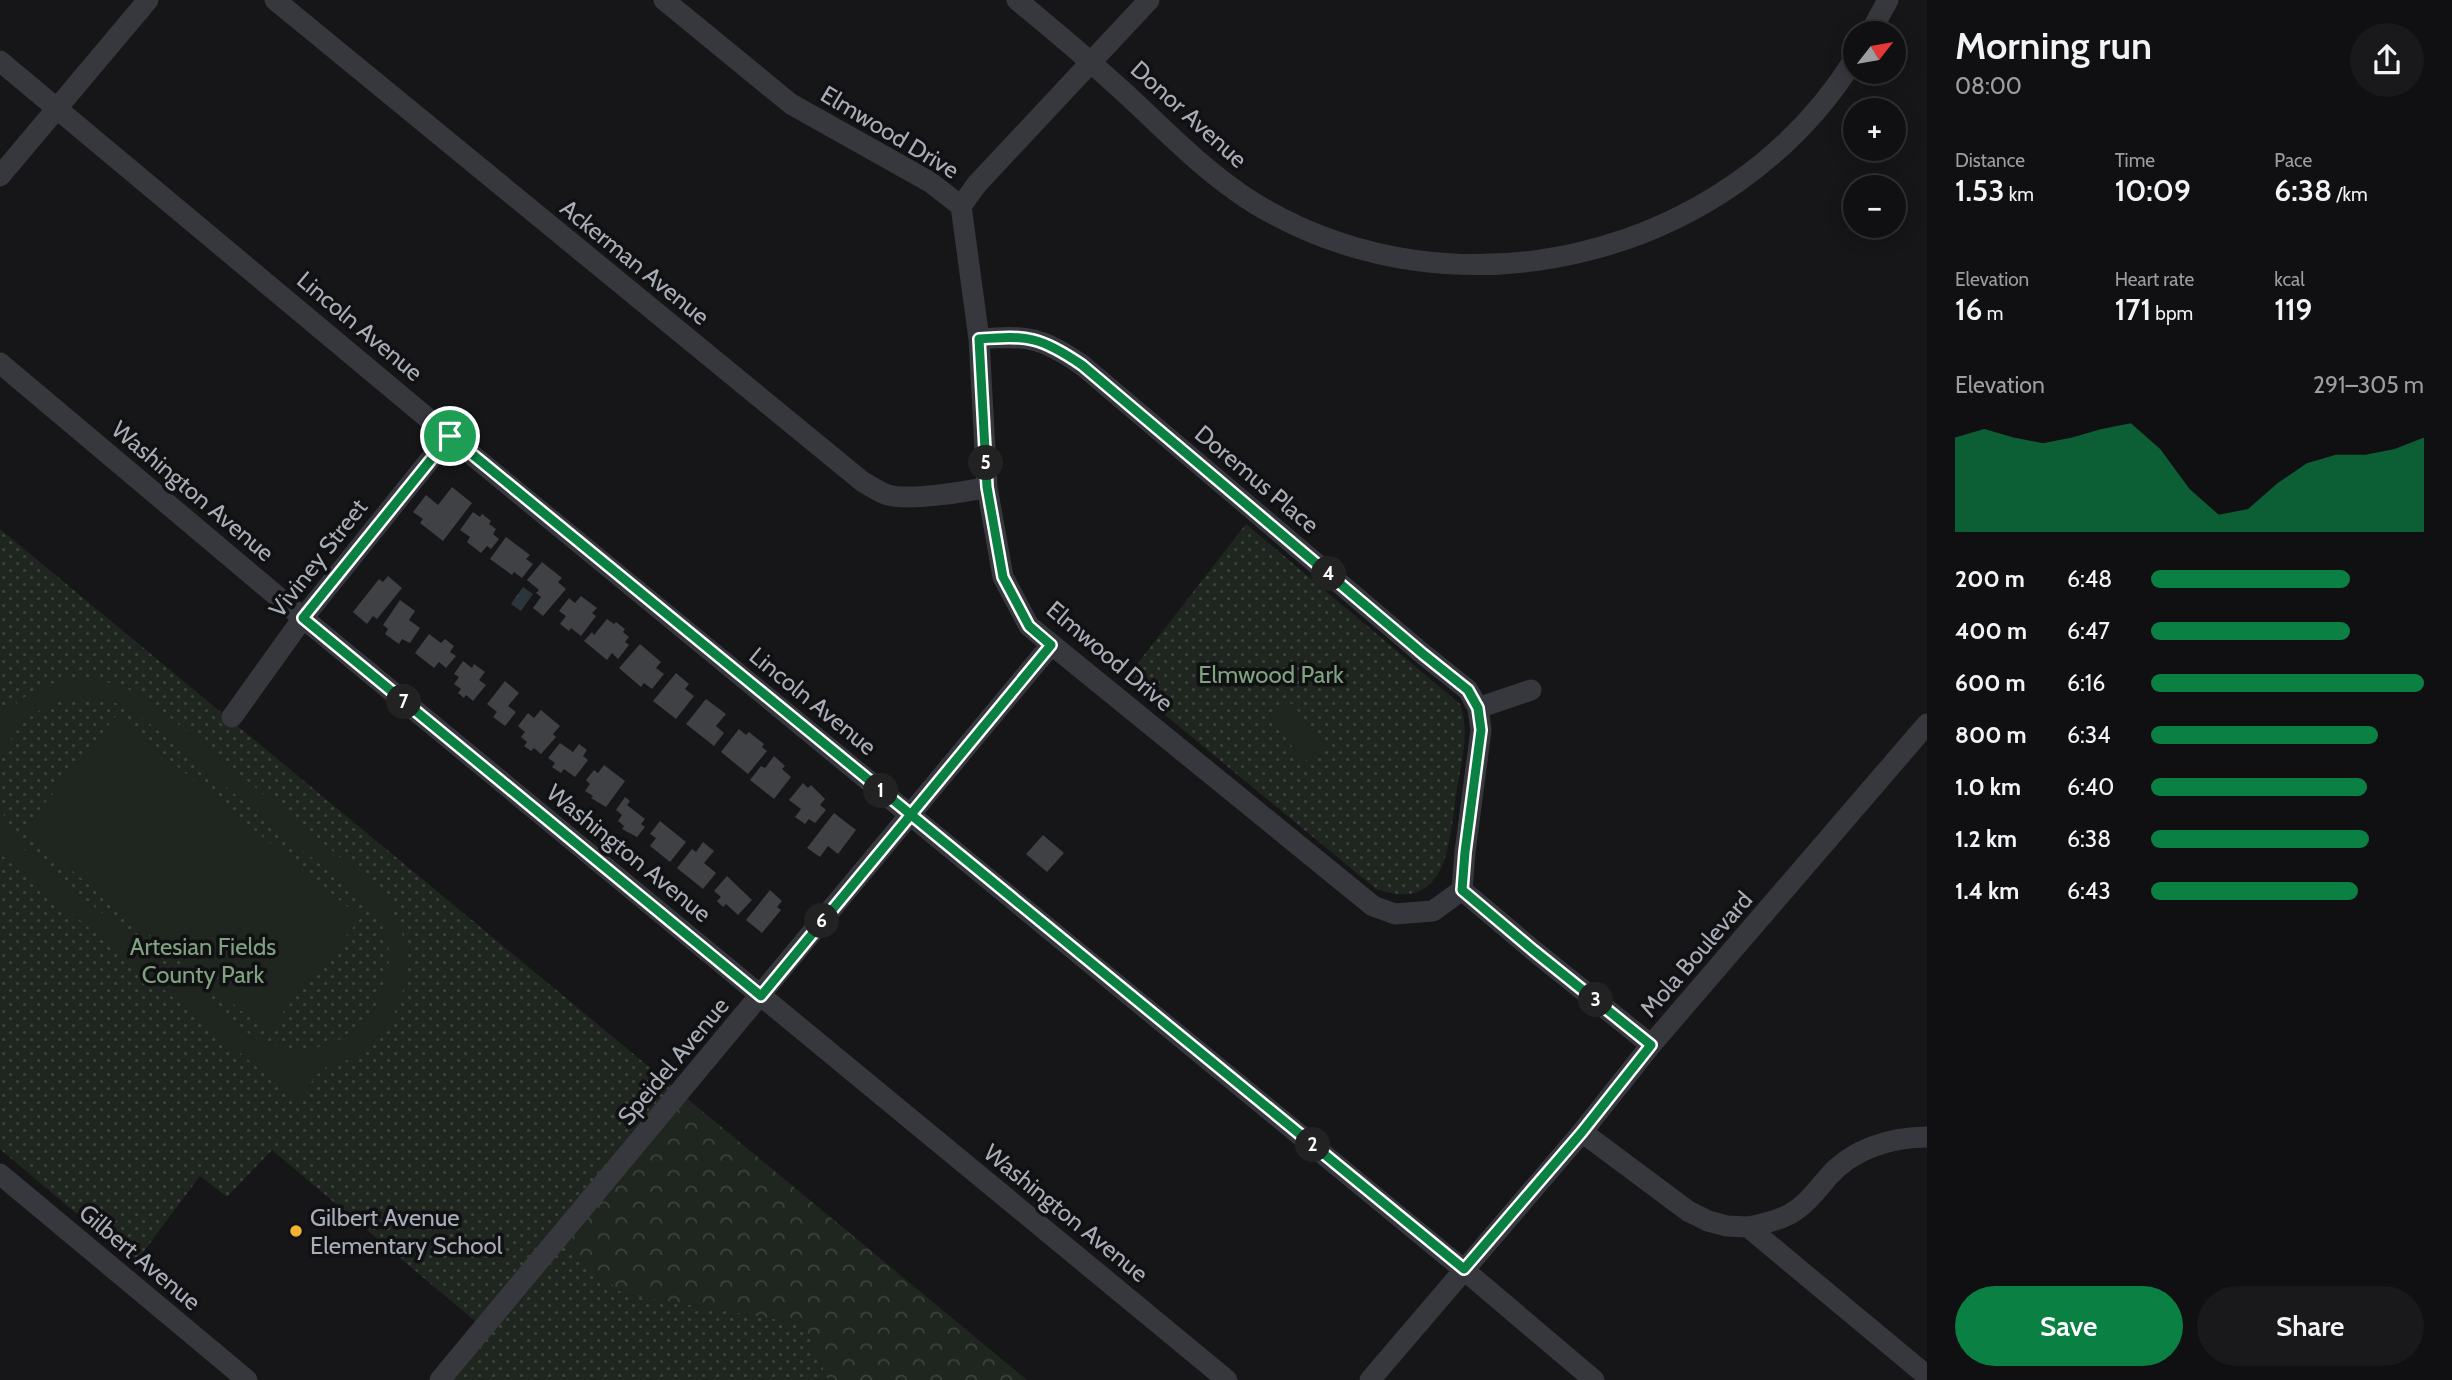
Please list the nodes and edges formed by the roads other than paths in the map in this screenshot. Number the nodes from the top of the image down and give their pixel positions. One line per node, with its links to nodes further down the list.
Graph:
1 (148, 0): 11 (street)
2 (275, 0): 17 (street, Ackerman Avenue)
3 (664, 0): 13 (street, Elmwood Drive)
4 (1017, 0): 9 (street, Donor Avenue)
5 (1149, 0): 9 (street)
6 (1888, 0): 7 (street)
7 (1877, 21)
8 (0, 61): 11 (street, Lincoln Avenue)
9 (1092, 62): 10 (street, Donor Avenue); 13 (street)
10 (1843, 75)
11 (57, 107): 12 (street); 16 (street, Lincoln Avenue)
12 (0, 176)
13 (961, 206): 14 (street, Elmwood Drive)
14 (979, 339): 17 (street, Elmwood Drive); 21 (street, Doremus Place)
15 (0, 363): 18 (street, Washington Avenue)
16 (450, 436): 18 (street, Viviney Street); 24 (street, Lincoln Avenue)
17 (987, 487): 19 (street, Elmwood Drive)
18 (303, 618): 22 (street, Viviney Street); 26 (street, Washington Avenue)
19 (1051, 645): 24 (street, Speidel Avenue); 25 (street, Elmwood Drive)
20 (1531, 690): 21 (street)
21 (1478, 708): 25 (street)
22 (232, 717)
23 (1927, 724): 27 (street, Mola Boulevard)
24 (909, 814): 26 (street, Speidel Avenue); 32 (street, Lincoln Avenue)
25 (1462, 890): 27 (street)
26 (761, 996): 35 (street, Speidel Avenue); 36 (street, Washington Avenue)
27 (1651, 1045): 28 (street, Mola Boulevard)
28 (1582, 1132): 31 (street); 32 (street, Mola Boulevard)
29 (1927, 1138): 31 (street)
30 (0, 1174): 34 (street, Gilbert Avenue)
31 (1748, 1227): 33 (street)
32 (1464, 1269): 37 (street, Mola Boulevard); 38 (street, Lincoln Avenue)
33 (1927, 1376)
34 (247, 1380)
35 (440, 1380)
36 (1227, 1380)
37 (1370, 1380)
38 (1594, 1380)

